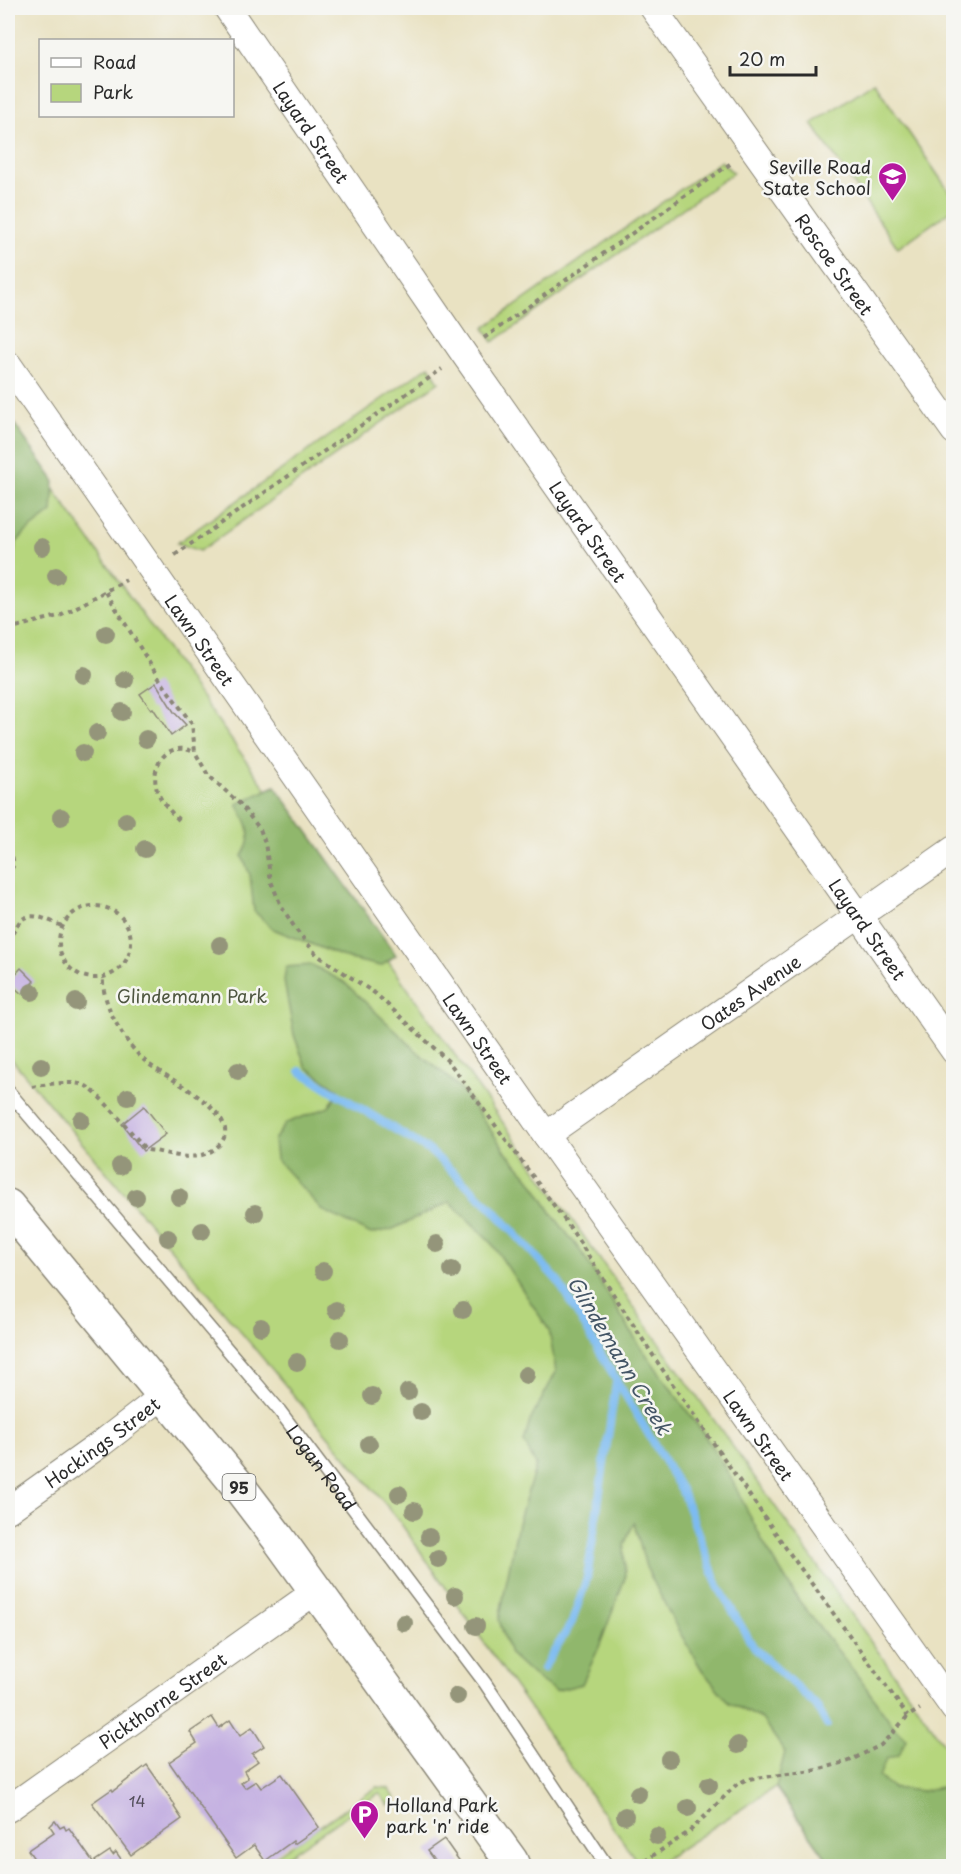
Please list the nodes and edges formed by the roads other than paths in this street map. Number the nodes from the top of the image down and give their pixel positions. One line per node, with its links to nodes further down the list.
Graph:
1 (227, 8): 6 (street, Layard Street)
2 (653, 8): 4 (street, Roscoe Street)
3 (8, 364): 9 (street, Lawn Street)
4 (954, 431)
5 (954, 849): 6 (street, Oates Avenue)
6 (858, 916): 7 (street, Layard Street); 9 (street, Oates Avenue)
7 (954, 1051)
8 (8, 1091): 17 (lane, Logan Road)
9 (546, 1135): 14 (street, Lawn Street)
10 (8, 1206): 11 (main road, 95)
11 (164, 1395): 12 (street, Hockings Street); 13 (main road, 95)
12 (8, 1510)
13 (316, 1591): 15 (street, Pickthorne Street); 16 (main road, 95)
14 (949, 1702)
15 (8, 1809)
16 (515, 1865)
17 (607, 1866)

